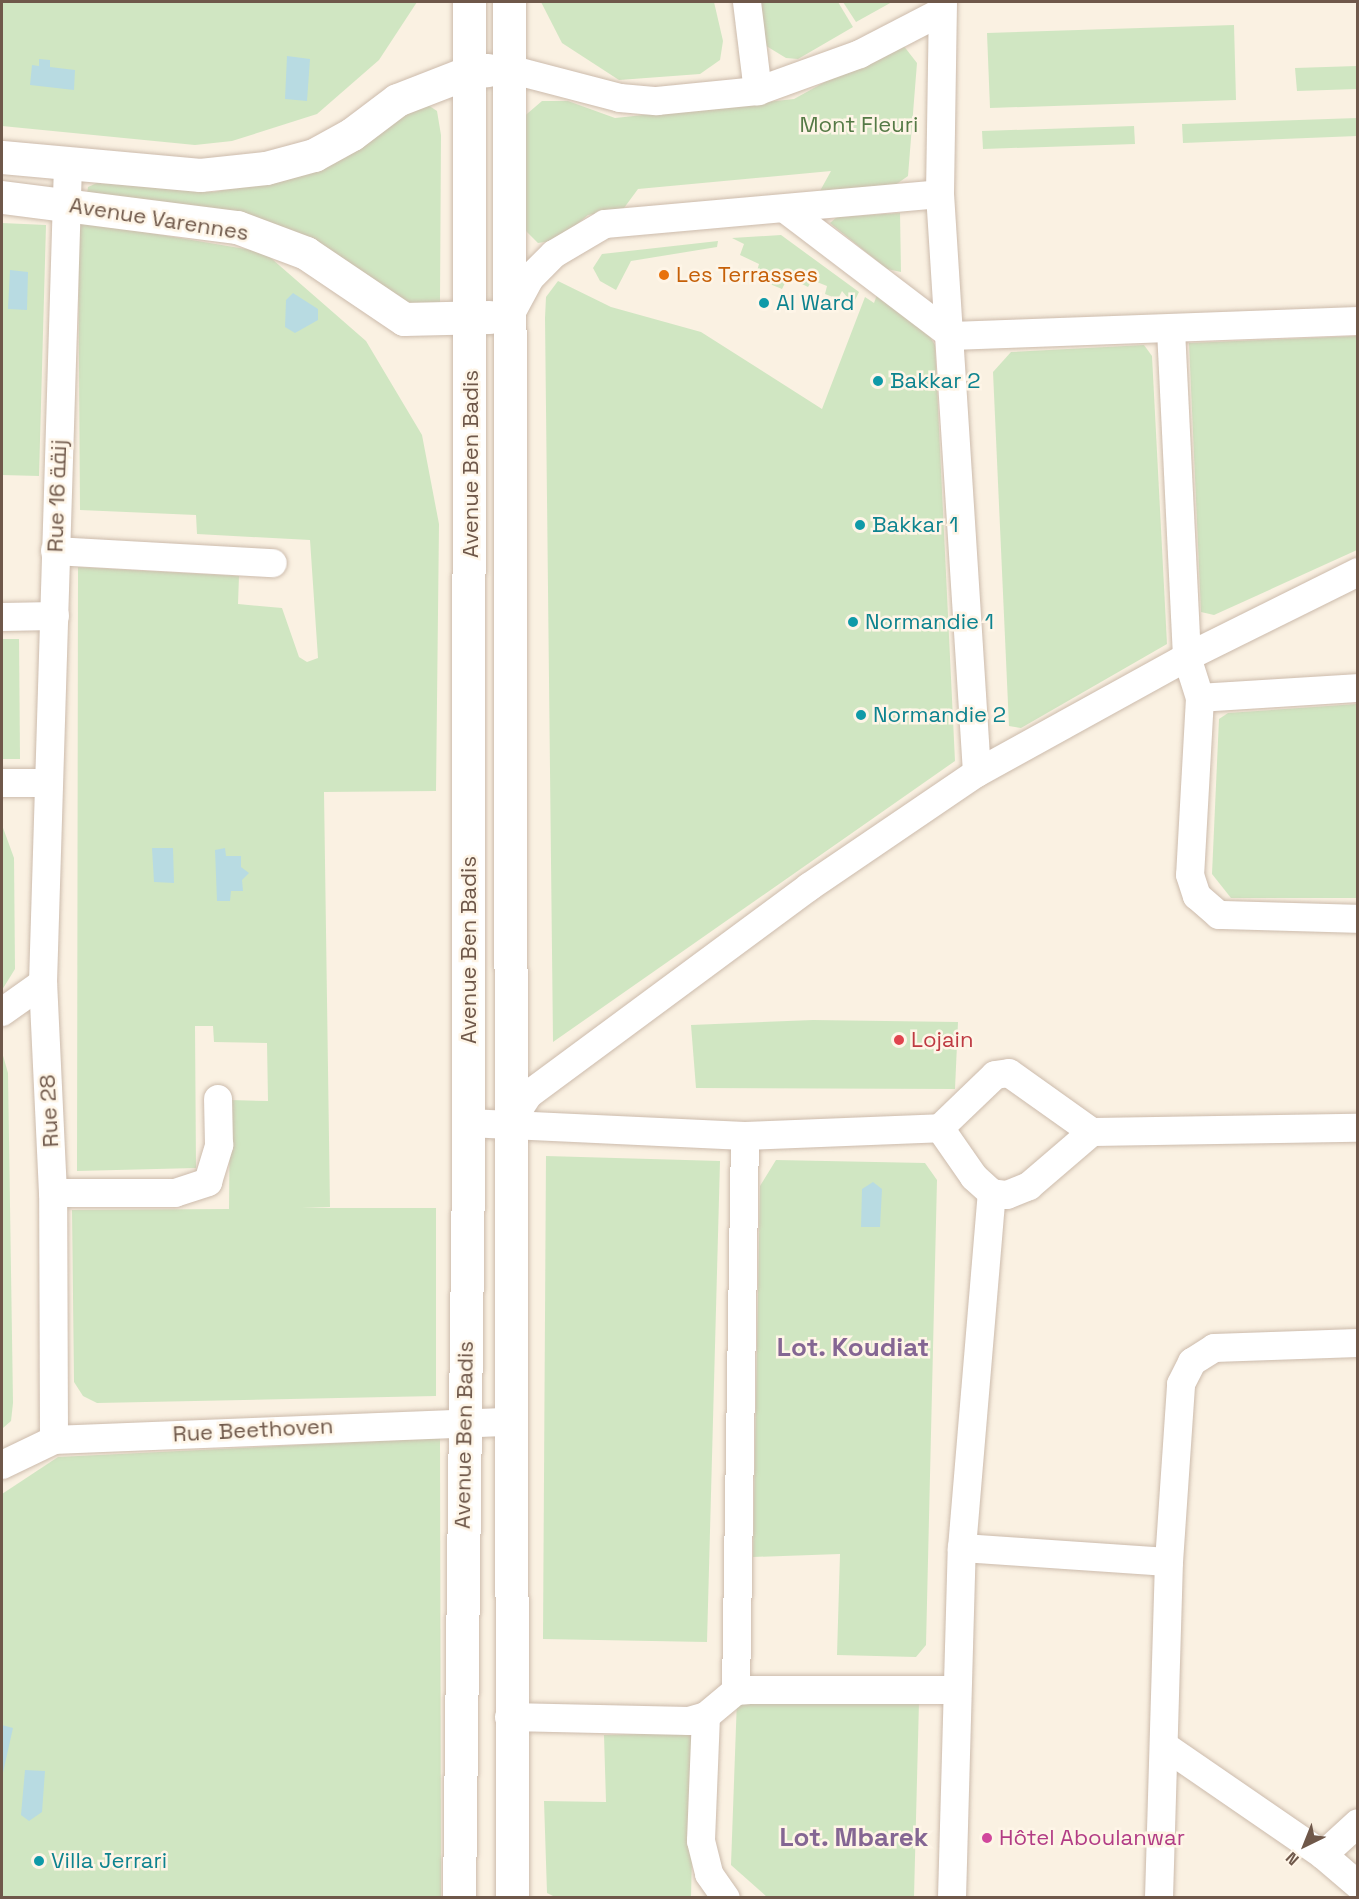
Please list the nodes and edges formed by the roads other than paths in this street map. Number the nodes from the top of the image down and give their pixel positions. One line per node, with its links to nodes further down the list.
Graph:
1 (470, 2): 6 (main road, Avenue Ben Badis)
2 (509, 2): 5 (main road, Avenue Ben Badis)
3 (747, 2): 7 (street)
4 (942, 7): 7 (street); 10 (street)
5 (509, 69): 6 (main road, Avenue Varennes); 7 (street); 14 (main road, Avenue Ben Badis)
6 (469, 72): 9 (main road, Avenue Varennes); 15 (main road, Avenue Ben Badis)
7 (758, 91)
8 (2, 157): 9 (main road, Avenue Varennes)
9 (68, 163): 12 (street, Rue 16 زنقة)
10 (940, 194): 13 (street); 18 (street)
11 (2, 197): 12 (main road, Avenue Varennes)
12 (66, 203): 15 (main road, Avenue Varennes); 19 (street, Rue 16 زنقة)
13 (788, 211): 14 (street); 18 (street)
14 (509, 317): 15 (main road, Avenue Varennes); 35 (main road, Avenue Ben Badis)
15 (469, 318): 34 (main road, Avenue Ben Badis)
16 (1358, 321): 17 (street)
17 (1171, 330): 18 (street); 24 (street)
18 (952, 336): 27 (street)
19 (55, 551): 20 (street); 23 (street, Rue 16 زنقة)
20 (273, 563)
21 (1358, 572): 24 (street)
22 (2, 616): 23 (street)
23 (54, 616): 29 (street, Rue 16 زنقة)
24 (1187, 657): 26 (street); 27 (street)
25 (1358, 688): 26 (street)
26 (1200, 698): 30 (street)
27 (976, 772): 35 (street)
28 (2, 783): 29 (street)
29 (48, 783): 31 (street, Rue 28)
30 (1358, 919)
31 (43, 983): 32 (street); 40 (street, Rue 28)
32 (2, 1012)
33 (218, 1099): 40 (street)
34 (468, 1123): 35 (street); 43 (main road, Avenue Ben Badis)
35 (510, 1123): 39 (street); 44 (main road, Avenue Ben Badis)
36 (940, 1128): 38 (street); 39 (street); 41 (street)
37 (1358, 1128): 38 (street)
38 (1092, 1132): 41 (street)
39 (745, 1136): 50 (street)
40 (53, 1193): 45 (street, Rue 28)
41 (992, 1193): 47 (street)
42 (1358, 1343): 48 (street)
43 (463, 1421): 44 (street, Rue Beethoven); 45 (street, Rue Beethoven); 57 (main road, Avenue Ben Badis)
44 (509, 1422): 52 (main road, Avenue Ben Badis)
45 (54, 1440): 46 (street, Rue Beethoven)
46 (2, 1465)
47 (962, 1548): 48 (street); 49 (street)
48 (1169, 1562): 53 (street)
49 (955, 1690): 50 (street); 60 (street)
50 (736, 1691): 51 (street)
51 (706, 1716): 52 (street); 59 (street)
52 (509, 1717): 58 (main road, Avenue Ben Badis)
53 (1166, 1747): 55 (street); 61 (street)
54 (1358, 1823): 55 (street)
55 (1323, 1855): 56 (street)
56 (1358, 1886)
57 (459, 1898)
58 (512, 1898)
59 (726, 1898)
60 (952, 1898)
61 (1160, 1898)

